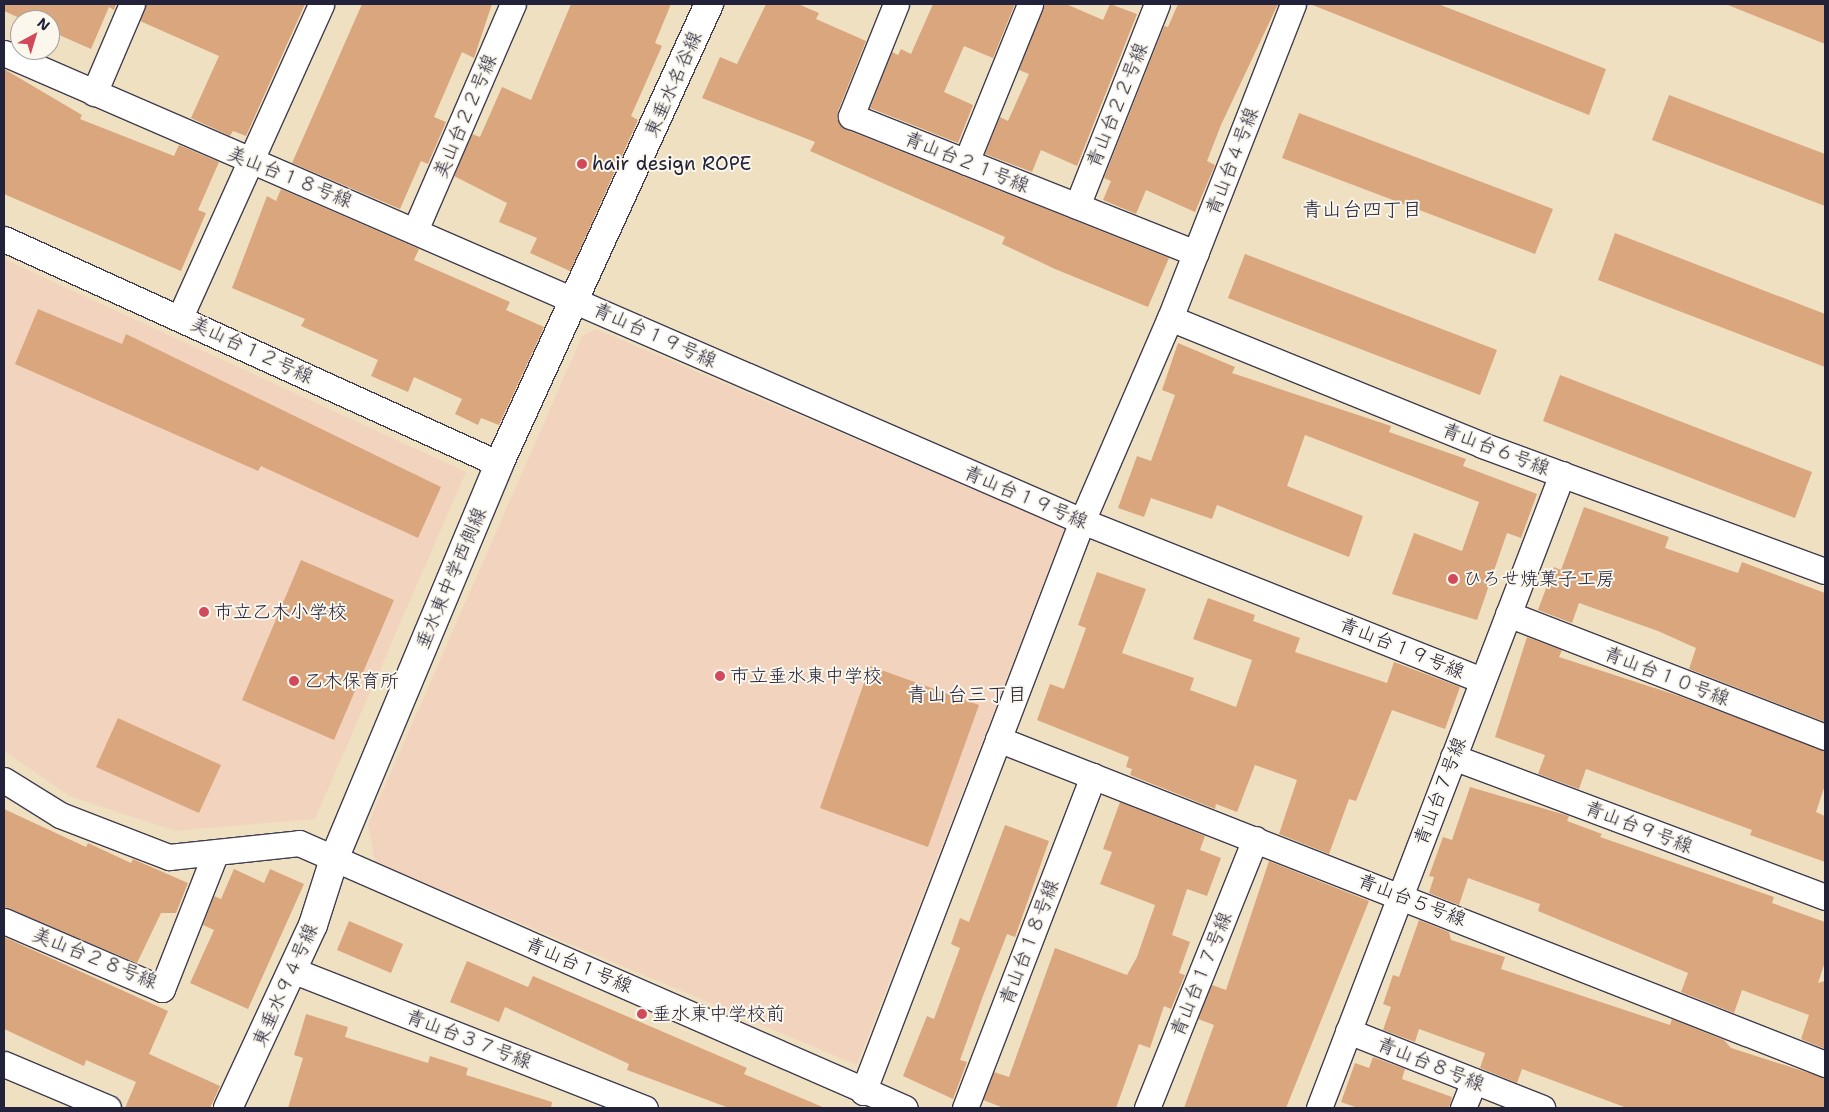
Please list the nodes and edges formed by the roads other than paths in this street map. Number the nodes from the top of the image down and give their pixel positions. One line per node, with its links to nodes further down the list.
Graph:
1 (132, 4): 10 (street)
2 (321, 4): 11 (street)
3 (513, 4): 14 (street, 美山台２２号線)
4 (709, 4): 17 (street, 東垂水名谷線)
5 (896, 4): 12 (street, 青山台２１号線)
6 (1030, 4): 12 (street)
7 (1158, 4): 13 (street, 青山台２２号線)
8 (1293, 4): 16 (street, 青山台４号線)
9 (4, 53): 10 (street, 美山台１８号線)
10 (94, 93): 11 (street, 美山台１８号線)
11 (250, 161): 14 (street, 美山台１８号線); 18 (street)
12 (966, 162): 13 (street, 青山台２１号線)
13 (1077, 206): 16 (street, 青山台２１号線)
14 (416, 228): 17 (street, 美山台１８号線)
15 (4, 239): 18 (street, 美山台１２号線)
16 (1196, 253): 19 (street, 青山台４号線)
17 (576, 301): 20 (street, 垂水東中学西側線); 22 (street, 青山台１９号線)
18 (180, 317): 20 (street, 美山台１２号線)
19 (1170, 318): 21 (street, 青山台６号線); 22 (street, 青山台４号線)
20 (499, 464): 33 (street, 垂水東中学西側線)
21 (1562, 474): 23 (street, 青山台６号線); 24 (street, 青山台７号線)
22 (1082, 521): 25 (street, 青山台１９号線); 27 (street, 青山台４号線)
23 (1825, 571)
24 (1508, 614): 25 (street, 青山台７号線); 26 (street, 青山台１０号線)
25 (1482, 680): 28 (street, 青山台７号線)
26 (1825, 737)
27 (998, 739): 29 (street, 青山台５号線); 42 (street, 青山台４号線)
28 (1453, 757): 34 (street, 青山台７号線); 35 (street, 青山台９号線)
29 (1092, 776): 31 (street, 青山台５号線); 47 (street, 青山台１８号線)
30 (4, 780): 32 (street, 青山台１号線)
31 (1256, 839): 34 (street, 青山台５号線); 48 (street, 青山台１７号線)
32 (216, 852): 33 (street, 青山台１号線); 36 (street, 美山台２８号線)
33 (334, 859): 37 (street, 東垂水９４号線); 42 (street, 青山台１号線)
34 (1400, 895): 38 (street, 青山台７号線); 40 (street, 青山台５号線)
35 (1825, 898)
36 (4, 921)
37 (292, 970): 44 (street, 東垂水９４号線); 45 (street, 青山台３７号線)
38 (1348, 1031): 41 (street, 青山台８号線); 49 (street, 青山台７号線)
39 (4, 1064): 43 (street)
40 (1825, 1064)
41 (1474, 1081): 50 (street); 51 (street, 青山台８号線)
42 (863, 1092): 46 (street, 青山台１号線)
43 (108, 1108)
44 (228, 1108)
45 (645, 1108)
46 (905, 1108)
47 (965, 1108)
48 (1148, 1108)
49 (1319, 1108)
50 (1464, 1108)
51 (1542, 1108)

